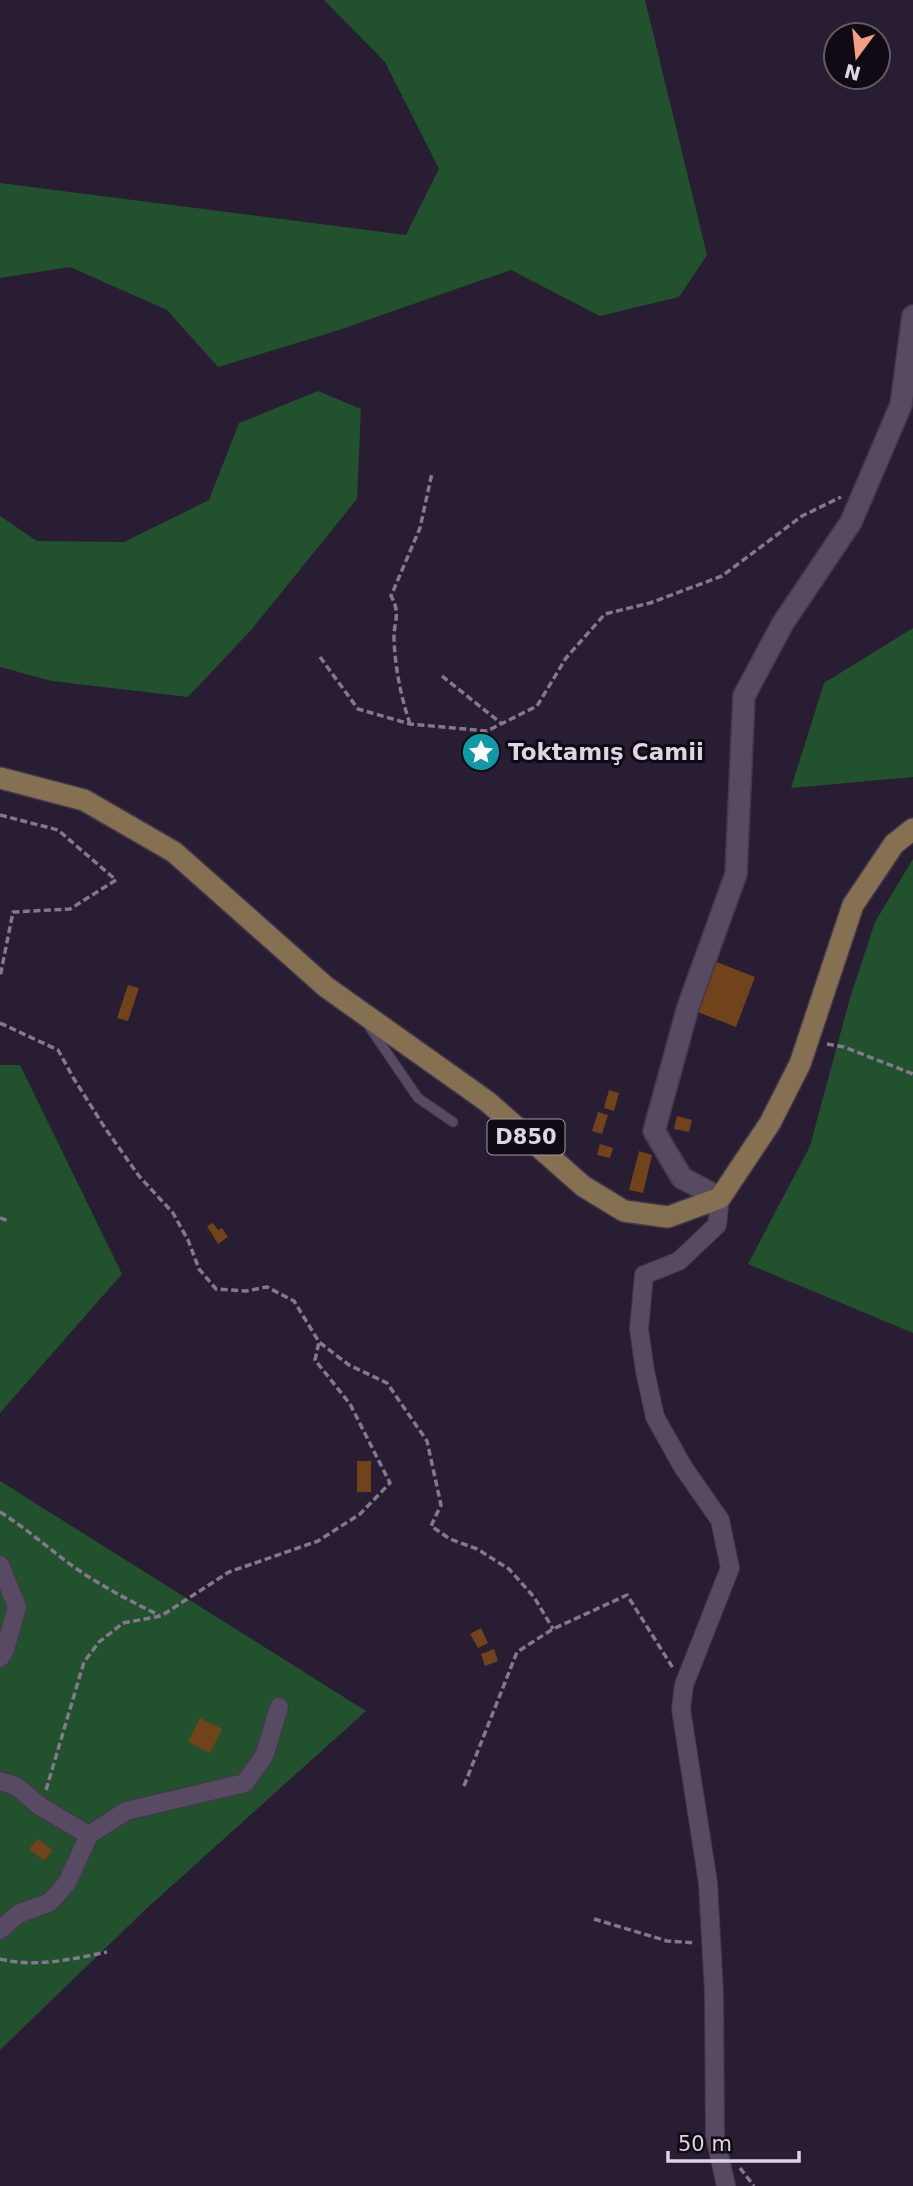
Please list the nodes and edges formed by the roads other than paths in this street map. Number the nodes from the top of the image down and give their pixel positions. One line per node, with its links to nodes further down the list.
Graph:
1 (913, 316): 6 (street)
2 (0, 778): 4 (main road, D850)
3 (913, 829): 6 (main road)
4 (358, 1009): 5 (lane); 6 (main road, D850)
5 (453, 1122)
6 (720, 1198): 13 (street)
7 (0, 1566): 8 (street)
8 (0, 1658)
9 (279, 1707): 11 (street)
10 (0, 1781): 11 (street)
11 (89, 1835): 12 (street)
12 (0, 1930)
13 (726, 2186)

